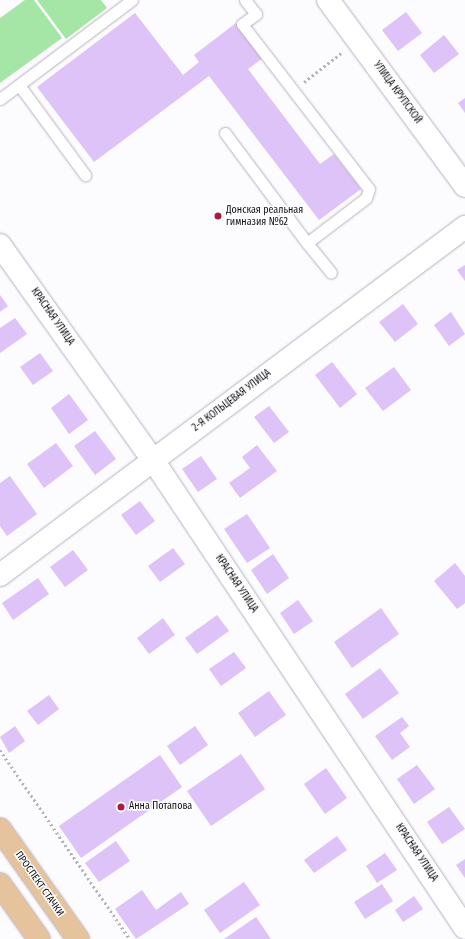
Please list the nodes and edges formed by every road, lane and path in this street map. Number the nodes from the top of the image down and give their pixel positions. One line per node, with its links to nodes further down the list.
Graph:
1 (132, 0): 5 (lane)
2 (245, 0): 6 (lane)
3 (328, 0): 10 (street, УЛИЦА КРУПСКОЙ)
4 (346, 49): 6 (path)
5 (19, 85): 7 (lane); 9 (lane)
6 (293, 90): 12 (lane)
7 (0, 98)
8 (225, 133): 12 (lane)
9 (85, 175)
10 (465, 186)
11 (465, 227): 15 (street, 2-Я КОЛЬЦЕВАЯ УЛИЦА)
12 (307, 243): 14 (lane)
13 (0, 245): 15 (street, КРАСНАЯ УЛИЦА)
14 (330, 273)
15 (153, 460): 16 (street, 2-Я КОЛЬЦЕВАЯ УЛИЦА); 20 (street, КРАСНАЯ УЛИЦА)
16 (0, 575)
17 (0, 750): 23 (path)
18 (0, 829): 22 (main road, ПРОСПЕКТ СТАЧКИ)
19 (0, 884): 21 (main road)
20 (465, 928)
21 (39, 939)
22 (78, 939)
23 (130, 939)

